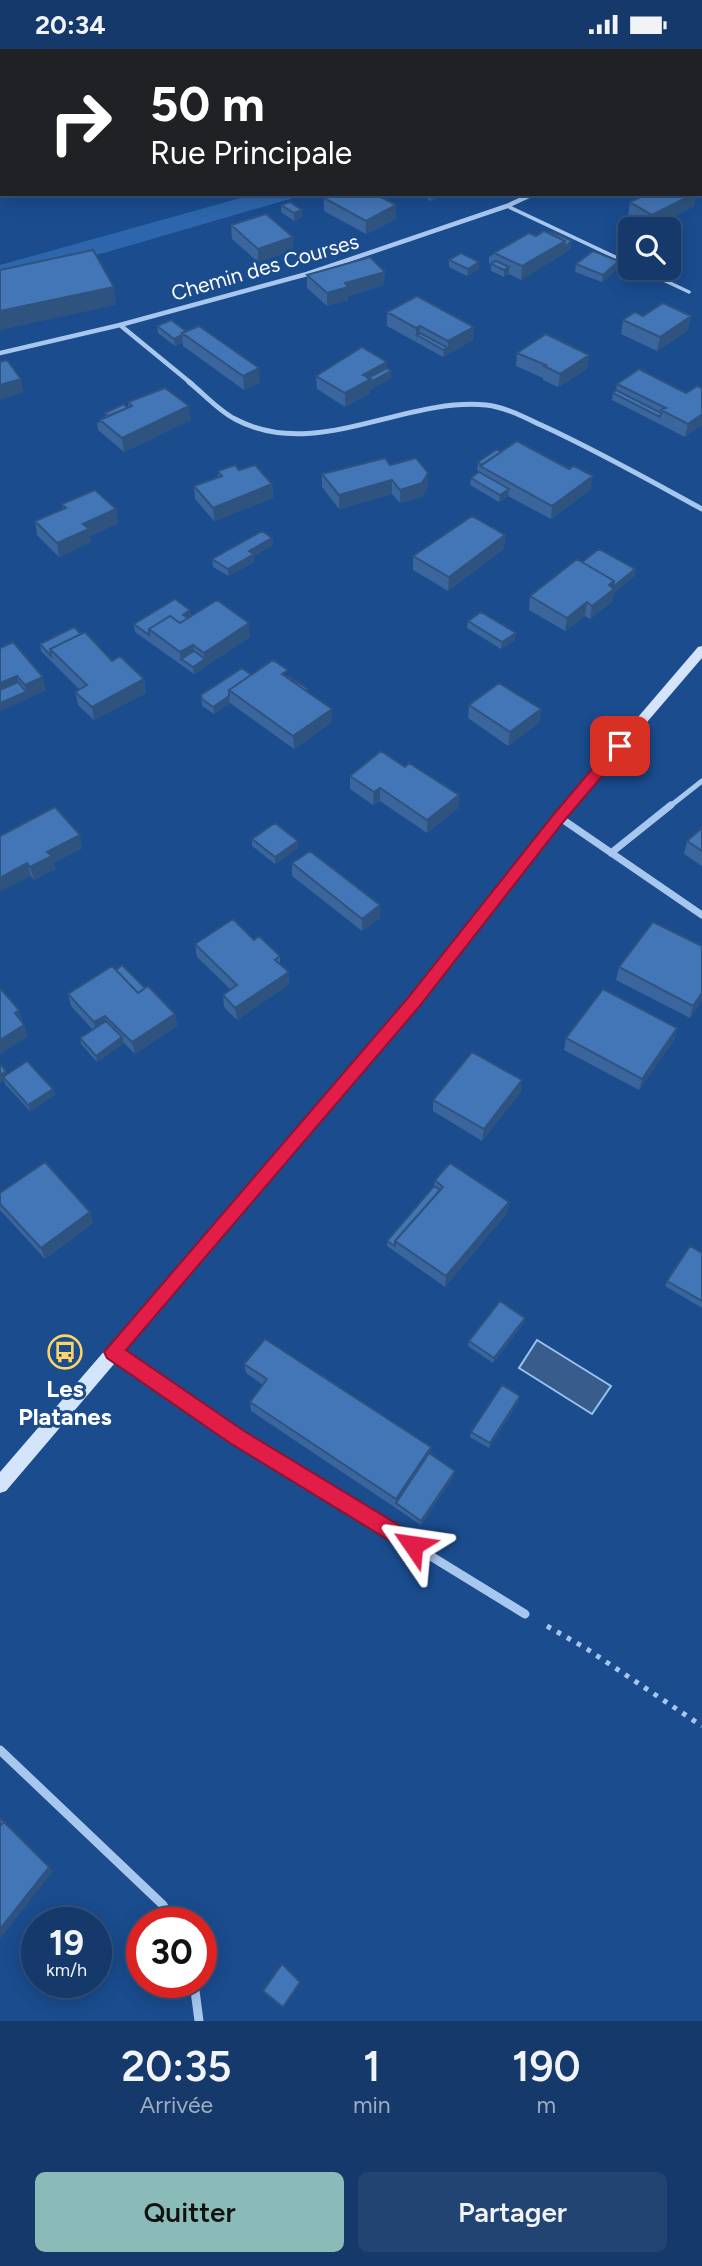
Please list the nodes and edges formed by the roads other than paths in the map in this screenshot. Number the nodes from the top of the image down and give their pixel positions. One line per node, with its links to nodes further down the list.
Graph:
1 (529, 196): 2 (street, Chemin des Courses)
2 (507, 206): 3 (lane); 6 (street, Chemin des Courses)
3 (618, 258)
4 (664, 280): 5 (lane)
5 (690, 292)
6 (120, 325): 7 (street, Chemin des Courses); 8 (street)
7 (0, 353)
8 (702, 509)
9 (702, 650): 11 (street)
10 (702, 781): 12 (street)
11 (559, 817): 12 (street); 14 (street)
12 (611, 853): 13 (street)
13 (702, 915)
14 (114, 1352): 15 (street); 16 (street)
15 (0, 1485)
16 (525, 1614)
17 (0, 1750): 18 (street)
18 (164, 1907)
19 (196, 1998): 20 (street)
20 (200, 2021)

